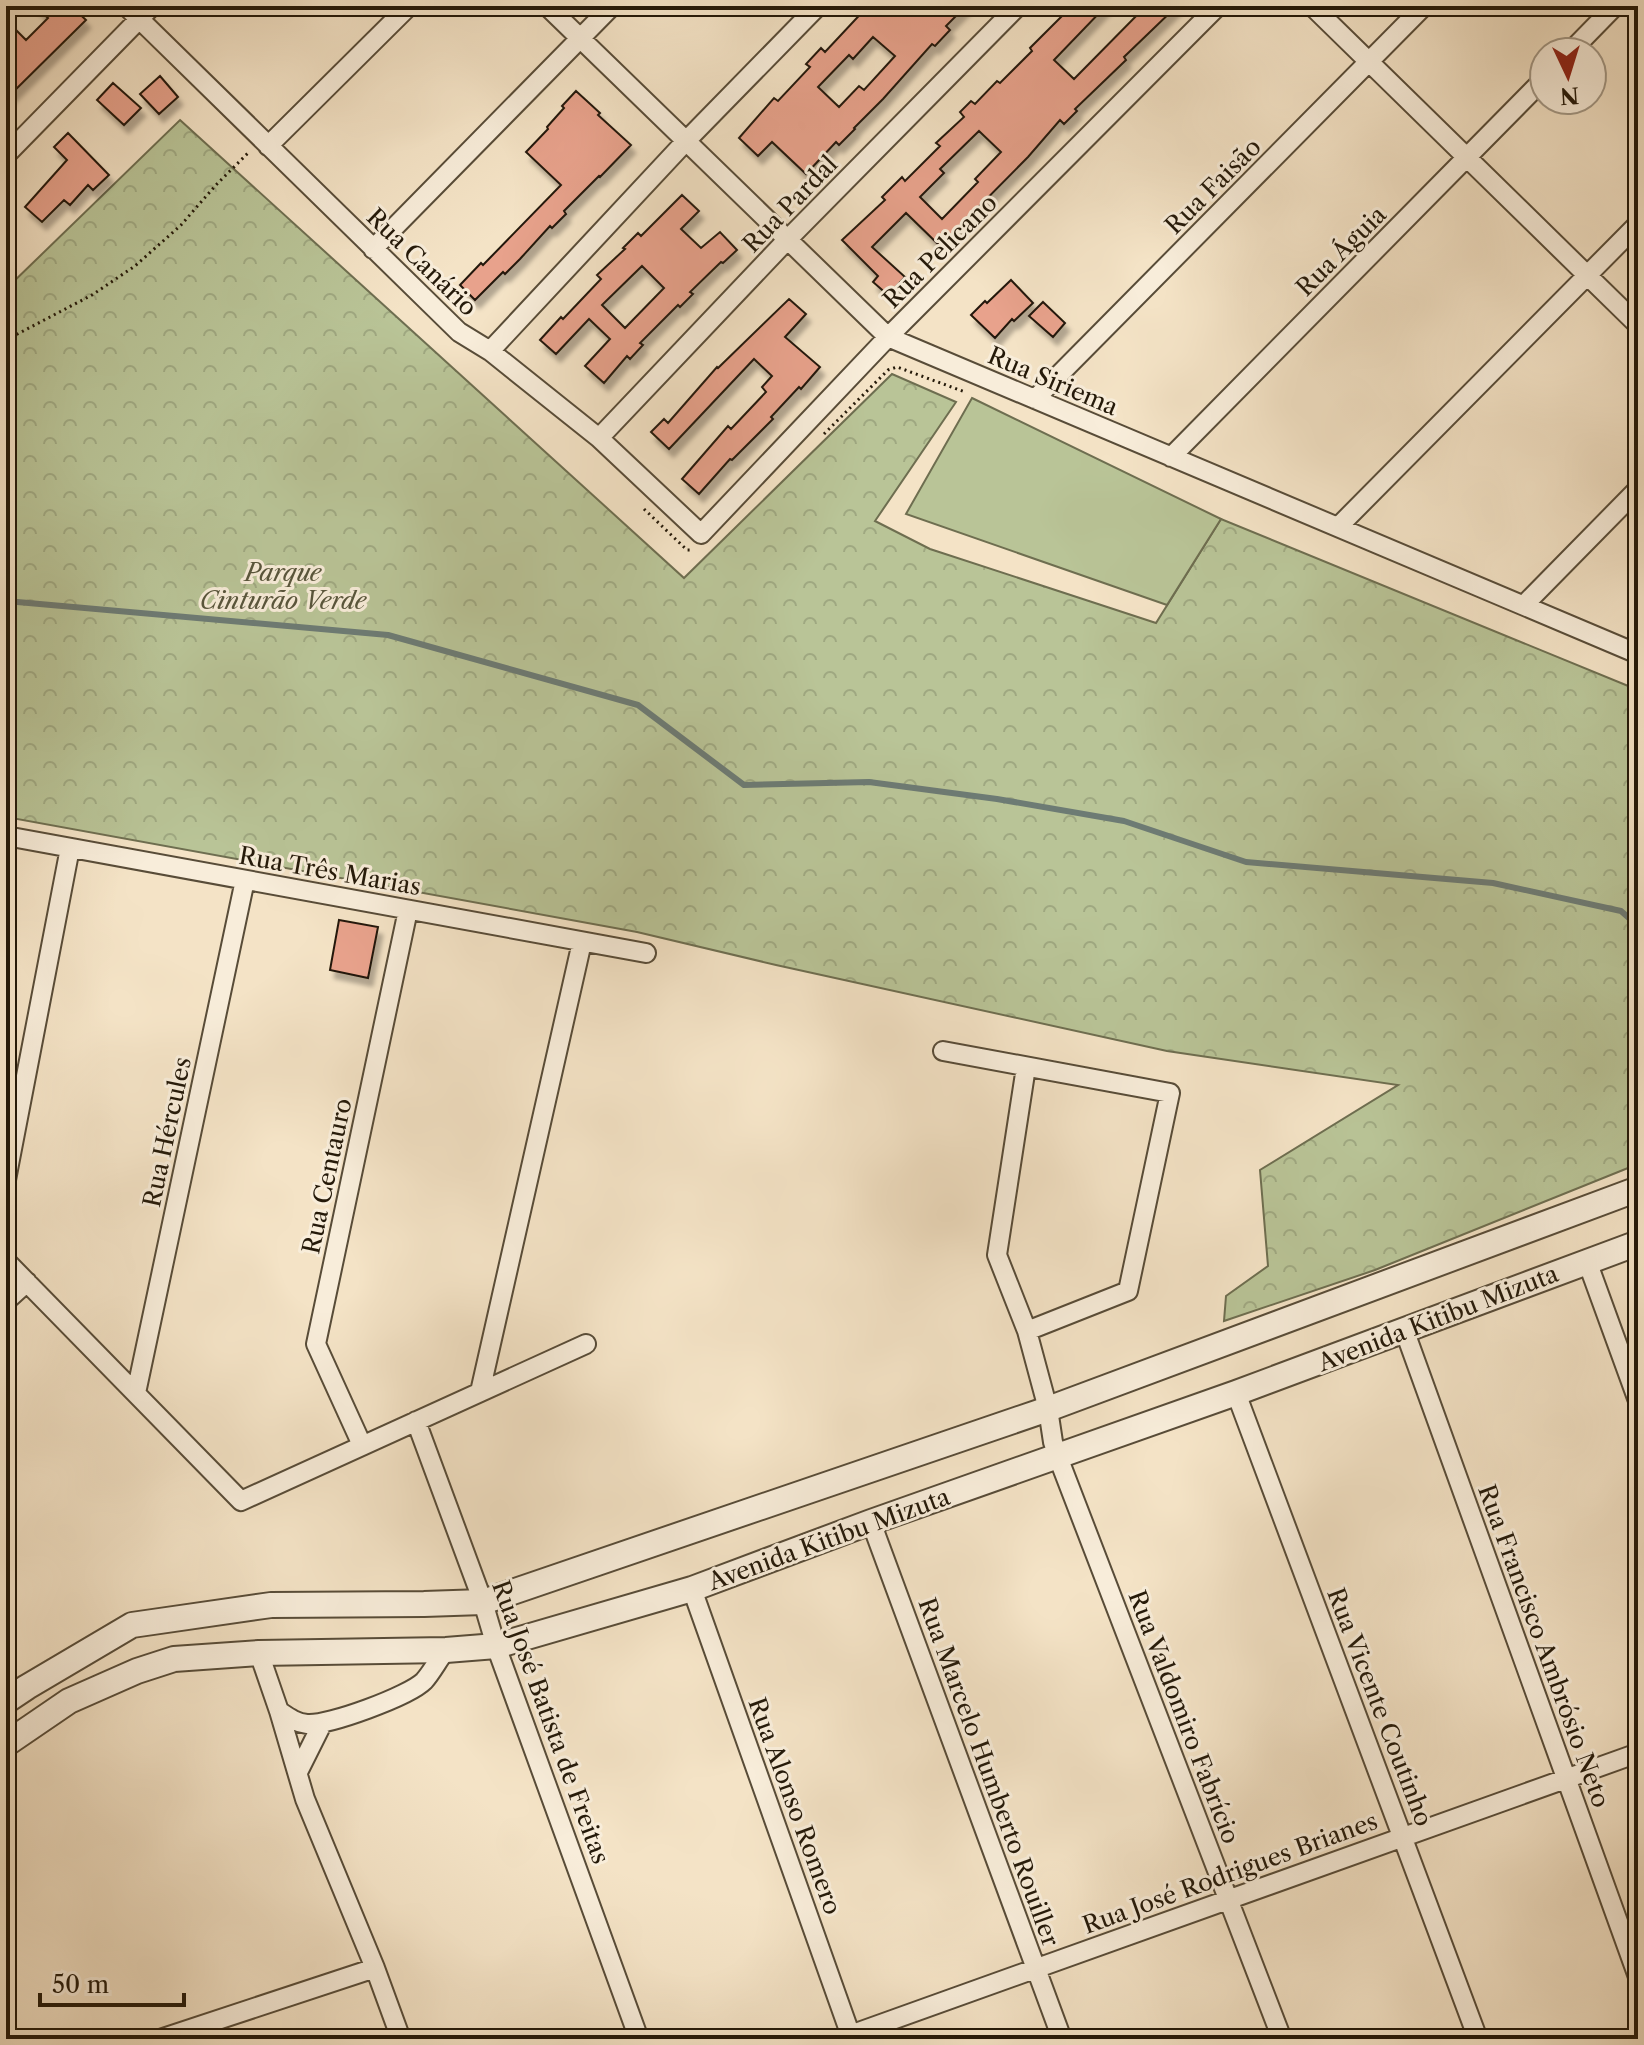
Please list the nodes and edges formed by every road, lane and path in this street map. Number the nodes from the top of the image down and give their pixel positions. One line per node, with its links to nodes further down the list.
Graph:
1 (409, 6): 16 (street)
2 (547, 6): 12 (street, Rua Siriema)
3 (612, 6): 12 (street)
4 (818, 6): 15 (street)
5 (1018, 6): 20 (street, Rua Pardal)
6 (1218, 6): 24 (street, Rua Pelicano)
7 (1312, 6): 13 (street)
8 (1424, 6): 13 (street, Rua Faisão)
9 (1615, 6): 11 (street)
10 (139, 10): 16 (street, Rua Canário); 17 (street)
11 (1586, 36)
12 (580, 38): 15 (street, Rua Siriema); 21 (street)
13 (1369, 62): 18 (street); 26 (street, Rua Faisão)
14 (1528, 95): 18 (street, Rua Águia)
15 (686, 141): 20 (street, Rua Siriema); 25 (street)
16 (268, 146): 21 (street, Rua Canário)
17 (6, 155)
18 (1467, 157): 22 (street); 28 (street, Rua Águia)
19 (1638, 224): 22 (street)
20 (787, 240): 24 (street, Rua Siriema); 27 (street, Rua Pardal)
21 (373, 249): 25 (street, Rua Canário)
22 (1587, 275): 23 (street); 30 (street)
23 (1638, 325)
24 (888, 337): 26 (street, Rua Siriema); 31 (street, Rua Pelicano)
25 (490, 351): 27 (street, Rua Canário)
26 (1035, 399): 28 (street, Rua Siriema)
27 (599, 438): 31 (street, Rua Canário)
28 (1171, 457): 30 (street, Rua Siriema)
29 (1638, 489): 32 (street)
30 (1338, 527): 32 (street, Rua Siriema)
31 (701, 534)
32 (1524, 605): 33 (street, Rua Siriema)
33 (1638, 654)
34 (6, 836): 35 (street, Rua Três Marias)
35 (70, 848): 36 (street, Rua Três Marias); 42 (street)
36 (245, 880): 37 (street, Rua Três Marias); 53 (street, Rua Hércules)
37 (408, 910): 38 (street, Rua Três Marias); 58 (street, Rua Centauro)
38 (582, 942): 39 (street, Rua Três Marias); 52 (street)
39 (646, 953)
40 (943, 1051): 41 (street)
41 (1026, 1067): 49 (street, Rua Valdomiro Fabrício); 49 (street)
42 (6, 1180)
43 (1638, 1189): 56 (street)
44 (1638, 1243): 46 (street, Avenida Kitibu Mizuta)
45 (6, 1261): 47 (street)
46 (1587, 1261): 50 (street, Avenida Kitibu Mizuta); 55 (street)
47 (27, 1282): 48 (street); 53 (street)
48 (6, 1301)
49 (1027, 1331): 56 (street, Rua Valdomiro Fabrício)
50 (1405, 1332): 54 (street, Avenida Kitibu Mizuta); 72 (street, Rua Francisco Ambrósio Neto)
51 (586, 1344): 52 (street)
52 (480, 1392): 57 (street)
53 (136, 1393): 58 (street)
54 (1236, 1393): 59 (street, Avenida Kitibu Mizuta); 73 (street, Rua Vicente Coutinho)
55 (1638, 1401)
56 (1048, 1409): 59 (street, Rua Valdomiro Fabrício); 62 (street)
57 (416, 1421): 58 (street); 62 (street, Rua José Batista de Freitas)
58 (362, 1445)
59 (1058, 1457): 60 (street, Avenida Kitibu Mizuta); 74 (street, Rua Valdomiro Fabrício)
60 (871, 1522): 61 (street, Avenida Kitibu Mizuta); 76 (street, Rua Marcelo Humberto Rouiller)
61 (692, 1589): 63 (street, Avenida Kitibu Mizuta); 78 (street, Rua Alonso Romero)
62 (483, 1602): 63 (street, Rua José Batista de Freitas); 66 (street)
63 (496, 1646): 64 (street, Avenida Kitibu Mizuta); 81 (street, Rua José Batista de Freitas)
64 (446, 1650): 65 (street, Avenida Kitibu Mizuta); 68 (street)
65 (259, 1653): 67 (street); 69 (street, Avenida Kitibu Mizuta)
66 (6, 1701)
67 (279, 1711): 68 (street); 71 (street)
68 (322, 1724): 71 (street)
69 (6, 1744)
70 (1638, 1753): 72 (street, Rua José Rodrigues Brianes)
71 (298, 1772): 75 (street)
72 (1566, 1779): 73 (street, Rua José Rodrigues Brianes); 77 (street, Rua Francisco Ambrósio Neto)
73 (1403, 1837): 74 (street, Rua José Rodrigues Brianes); 84 (street, Rua Vicente Coutinho)
74 (1229, 1899): 76 (street, Rua José Rodrigues Brianes); 83 (street, Rua Valdomiro Fabrício)
75 (375, 1968): 79 (street); 80 (street)
76 (1036, 1968): 78 (street, Rua José Rodrigues Brianes); 82 (street, Rua Marcelo Humberto Rouiller)
77 (1638, 1977)
78 (848, 2038)
79 (160, 2039)
80 (401, 2039)
81 (639, 2039)
82 (1062, 2039)
83 (1282, 2039)
84 (1478, 2039)

